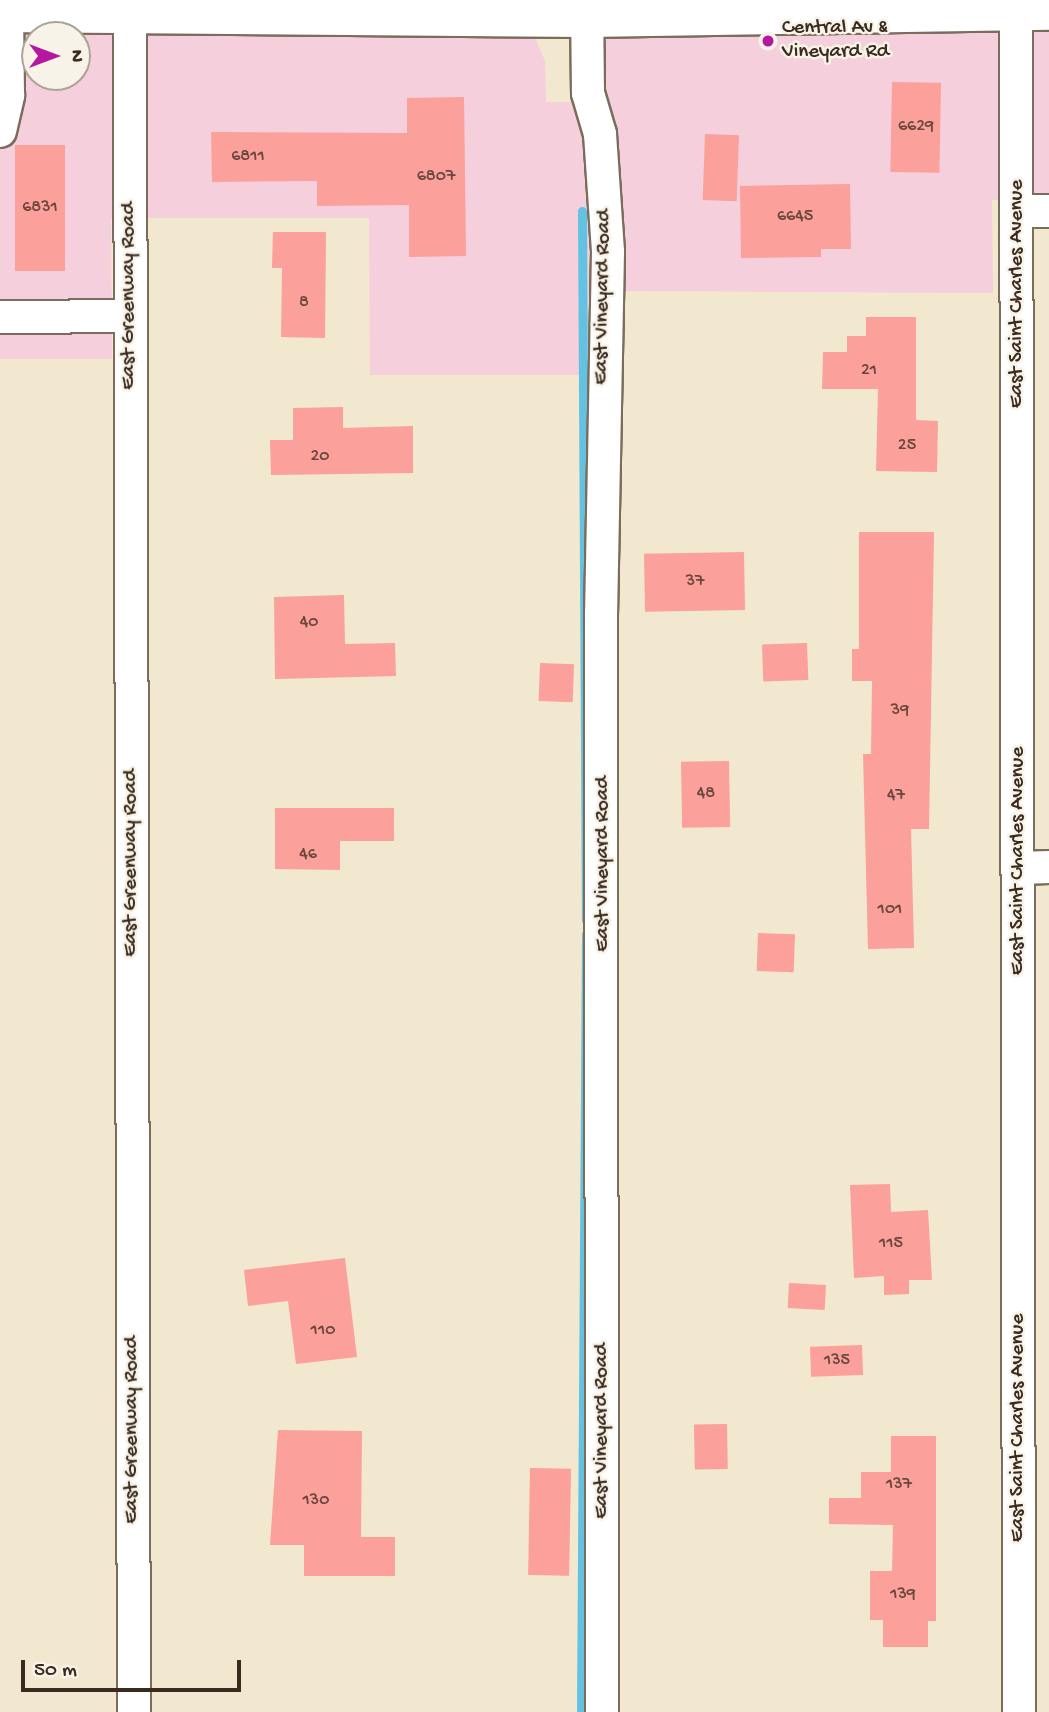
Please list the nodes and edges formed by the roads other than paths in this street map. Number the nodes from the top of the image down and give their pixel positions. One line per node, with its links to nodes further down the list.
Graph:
1 (587, 9): 2 (main road); 4 (main road); 12 (street, East Vineyard Road)
2 (1033, 11): 6 (street, East Saint Charles Avenue)
3 (3, 13): 4 (main road); 5 (street)
4 (130, 14): 8 (street, East Greenway Road)
5 (0, 131)
6 (1018, 211): 7 (street); 10 (street, East Saint Charles Avenue)
7 (1049, 211)
8 (130, 316): 9 (street); 11 (street, East Greenway Road)
9 (0, 317)
10 (1034, 868): 13 (street, East Saint Charles Avenue)
11 (134, 1712)
12 (602, 1712)
13 (1019, 1712)

